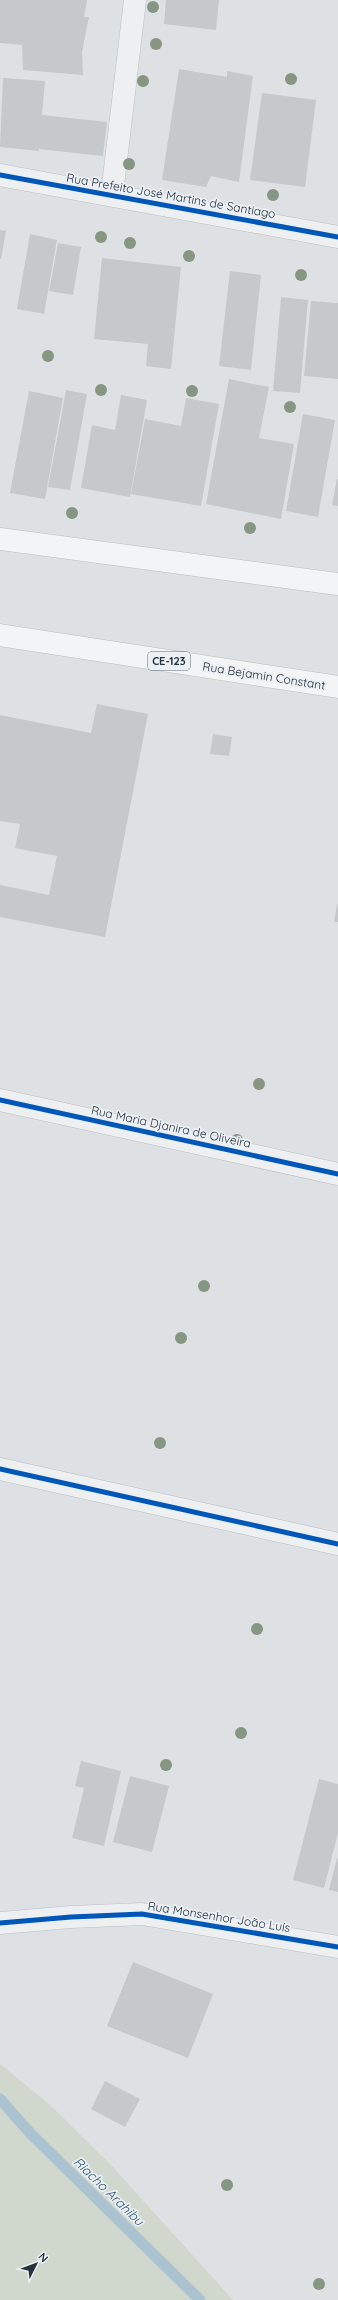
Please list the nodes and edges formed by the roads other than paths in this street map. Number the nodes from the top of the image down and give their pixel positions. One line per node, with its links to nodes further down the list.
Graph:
1 (135, 0): 3 (street)
2 (0, 175): 3 (street, Rua Prefeito José Martins de Santiago)
3 (112, 194): 4 (street, Rua Prefeito José Martins de Santiago)
4 (338, 237)
5 (0, 539): 6 (main road)
6 (338, 584)
7 (0, 635): 8 (main road, Rua Bejamin Constant / CE-123)
8 (338, 687)
9 (0, 1100): 10 (street, Rua Maria Djanira de Oliveira)
10 (338, 1174)
11 (0, 1469): 12 (street)
12 (338, 1544)
13 (0, 1923): 14 (street, Rua Monsenhor João Luís)
14 (338, 1947)

